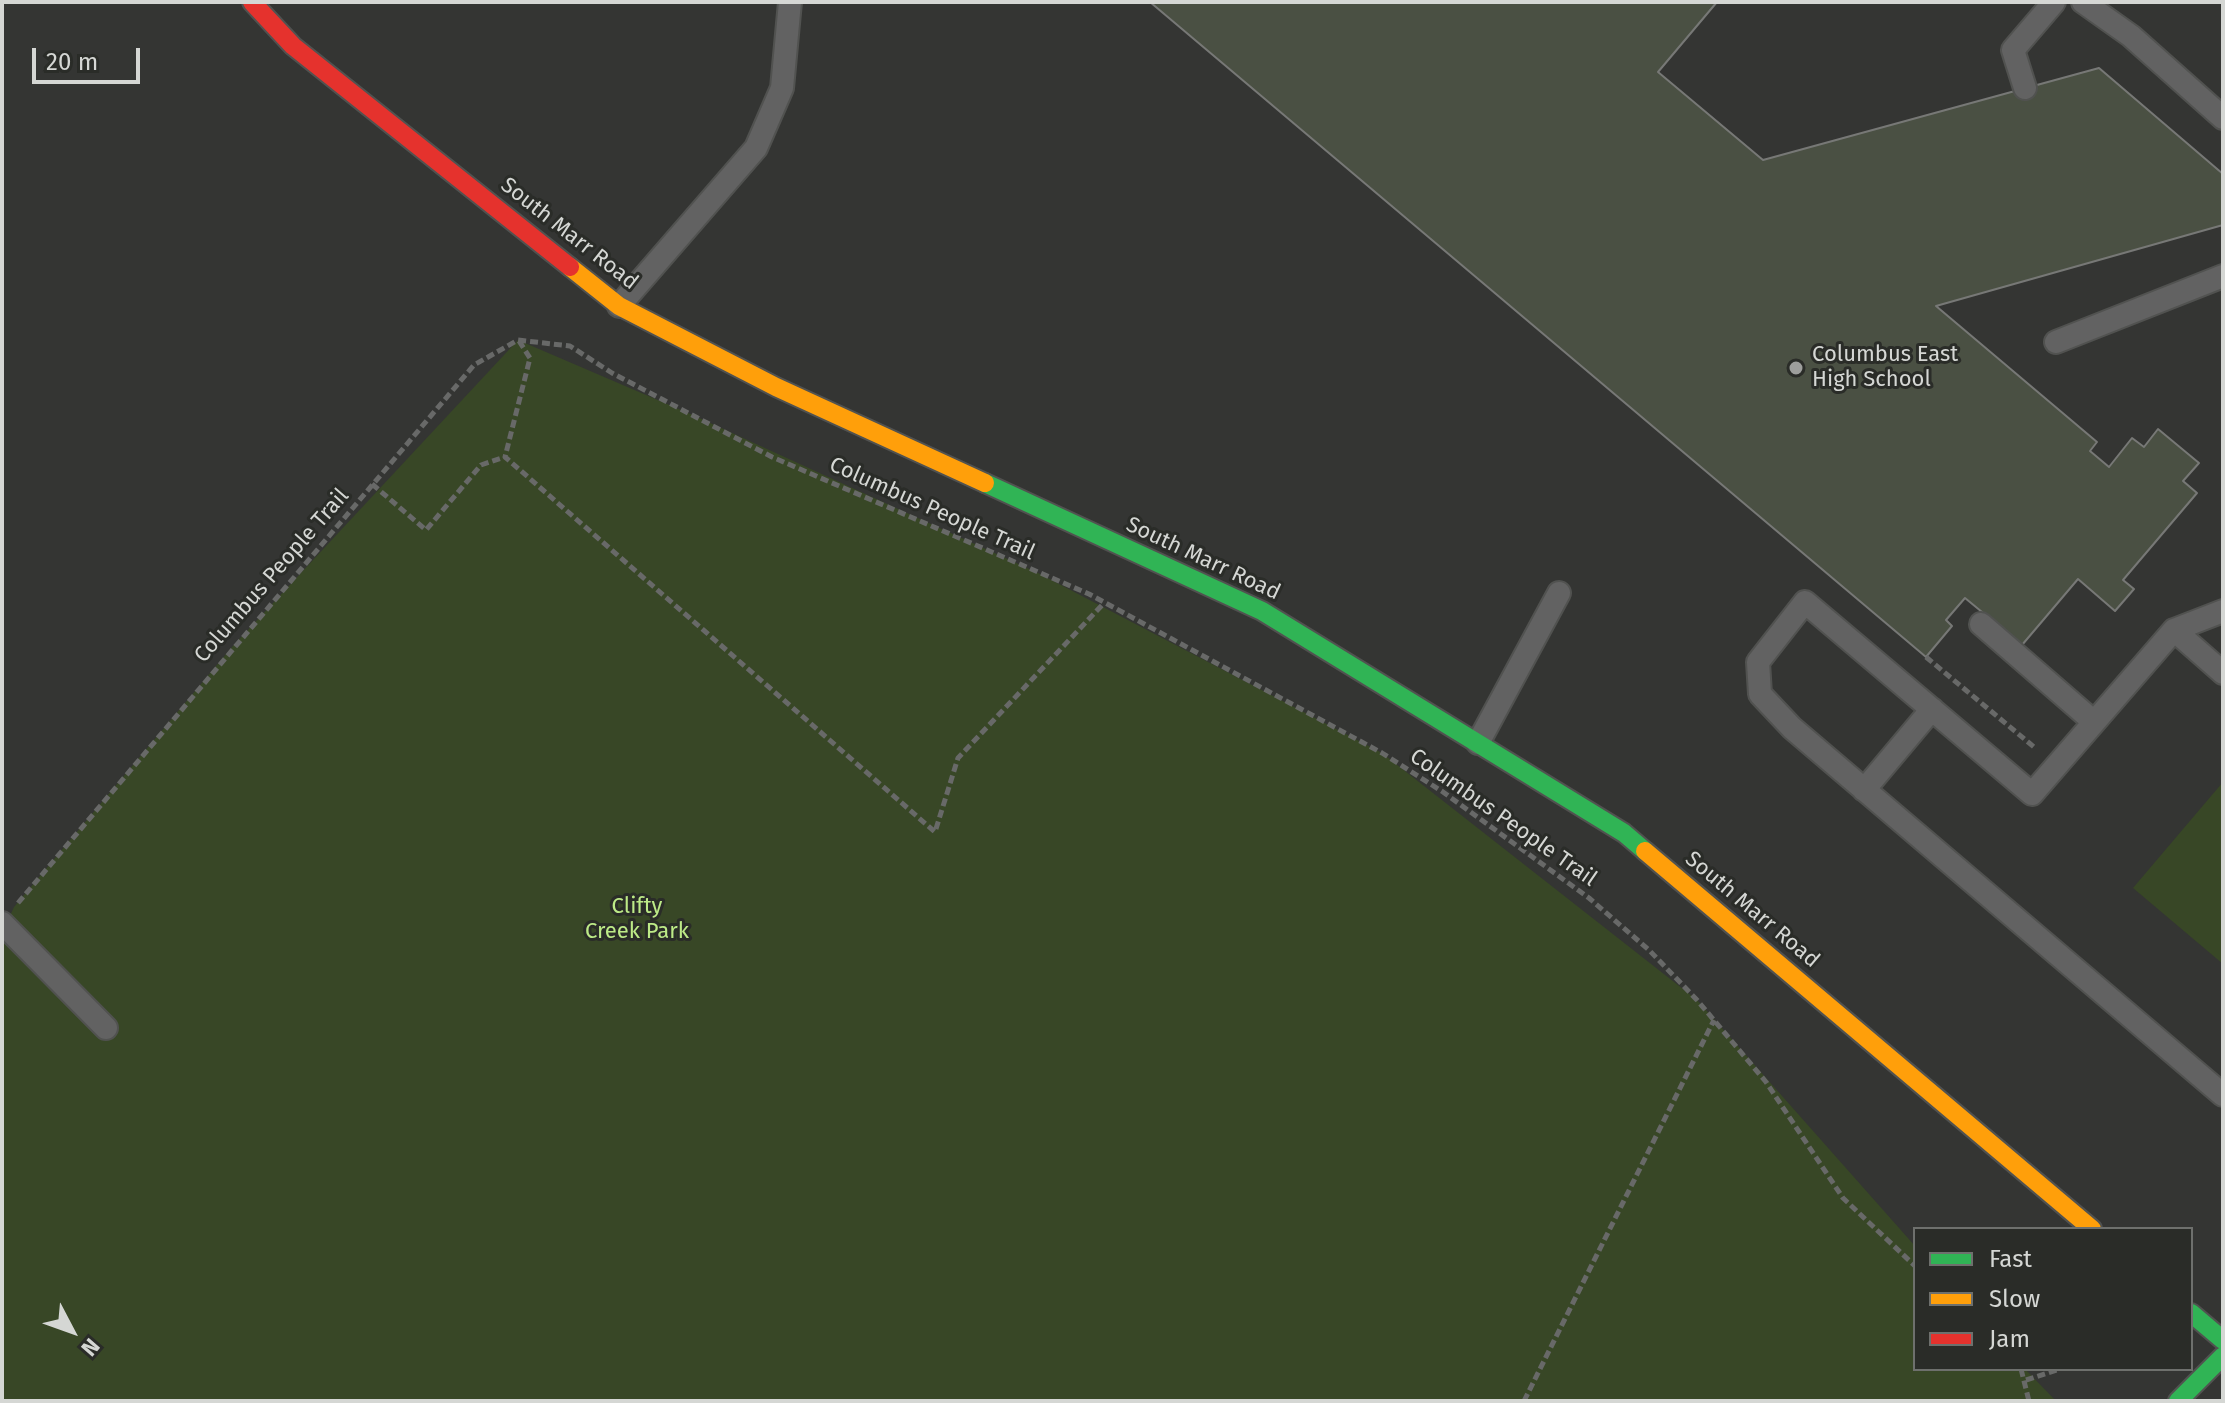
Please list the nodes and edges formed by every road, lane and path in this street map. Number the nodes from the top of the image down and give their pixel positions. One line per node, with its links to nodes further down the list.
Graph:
1 (252, 2): 8 (street, South Marr Road)
2 (790, 2): 8 (lane)
3 (2054, 2): 5 (lane)
4 (2083, 2): 6 (lane)
5 (2025, 88)
6 (2223, 118)
7 (2223, 276): 10 (lane)
8 (619, 306): 22 (street, South Marr Road)
9 (518, 340): 11 (path); 12 (path, Columbus People Trail); 14 (path, Columbus People Trail)
10 (2056, 342)
11 (505, 457): 12 (path); 14 (path)
12 (372, 484): 25 (path, Columbus People Trail)
13 (1559, 593): 22 (lane)
14 (1104, 603): 26 (path, Columbus People Trail)
15 (2223, 611): 17 (lane)
16 (1981, 624): 21 (lane)
17 (2174, 630): 19 (lane); 21 (lane)
18 (1926, 657): 23 (path)
19 (2223, 673)
20 (1932, 709): 23 (lane); 24 (lane); 24 (lane)
21 (2094, 722): 23 (lane)
22 (1478, 743): 29 (street, South Marr Road)
23 (2057, 765)
24 (1864, 790): 28 (lane)
25 (5, 926): 27 (lane)
26 (1714, 1020): 30 (path, Columbus People Trail); 37 (path)
27 (106, 1028)
28 (2223, 1095)
29 (2090, 1227)
30 (1913, 1264)
31 (2193, 1315): 32 (street)
32 (2223, 1340)
33 (2223, 1356): 39 (street)
34 (2022, 1371): 36 (path)
35 (2054, 1371): 36 (path)
36 (2026, 1380): 38 (path)
37 (1524, 1401)
38 (2029, 1401)
39 (2178, 1401)

